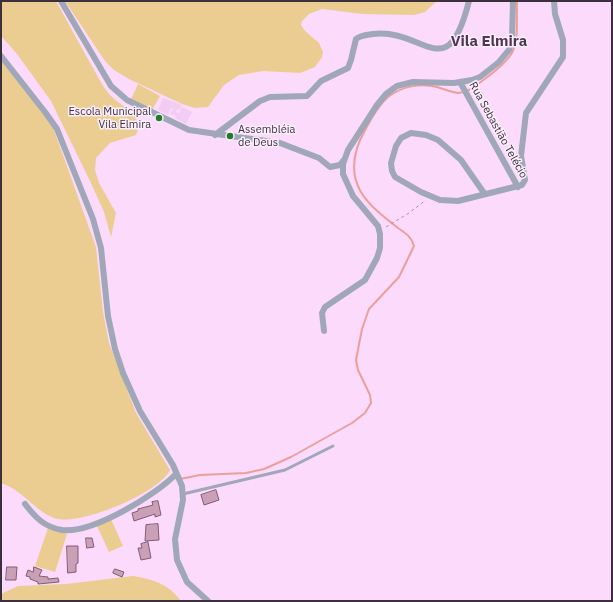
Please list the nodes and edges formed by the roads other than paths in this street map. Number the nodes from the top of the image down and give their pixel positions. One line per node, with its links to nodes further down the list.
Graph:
1 (61, 1): 7 (street)
2 (469, 1): 7 (street)
3 (513, 1): 6 (street)
4 (554, 1): 11 (street)
5 (1, 56): 15 (street)
6 (460, 82): 8 (street); 11 (street, Rua Sebastião Telécio)
7 (215, 135): 9 (street)
8 (344, 160): 9 (street); 10 (street)
9 (327, 166): 10 (street)
10 (344, 178): 13 (street)
11 (518, 187): 12 (street)
12 (484, 193): 12 (street)
13 (324, 331)
14 (333, 446): 16 (lane)
15 (176, 474): 16 (street); 17 (street)
16 (183, 494): 18 (street)
17 (25, 504)
18 (208, 601)

